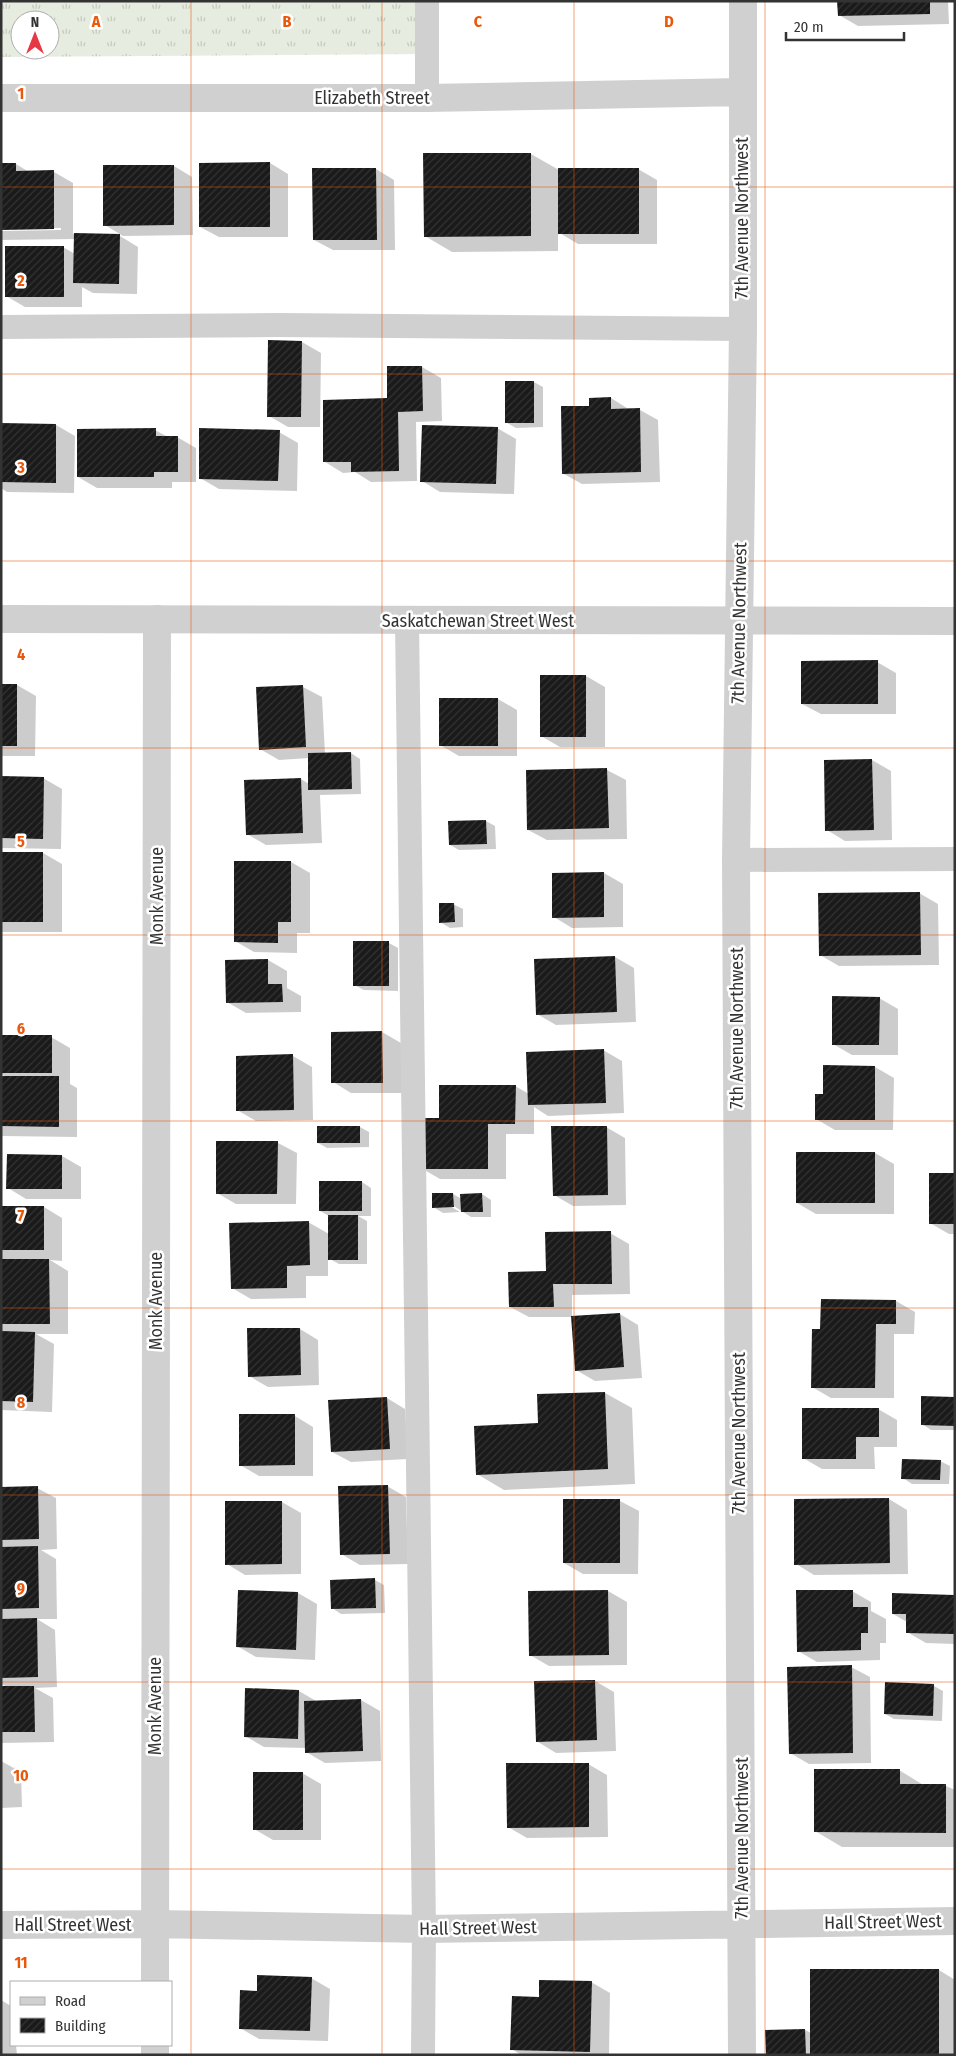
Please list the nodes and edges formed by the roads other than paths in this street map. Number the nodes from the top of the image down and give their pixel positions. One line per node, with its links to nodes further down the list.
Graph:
1 (427, 1): 5 (lane)
2 (743, 1): 3 (street, 7th Avenue Northwest)
3 (742, 92): 5 (street, Elizabeth Street); 7 (street, 7th Avenue Northwest)
4 (1, 98): 5 (street, Elizabeth Street)
5 (427, 98)
6 (1, 327): 7 (lane)
7 (743, 328): 11 (street, 7th Avenue Northwest)
8 (1, 619): 9 (street, Saskatchewan Street West)
9 (157, 619): 10 (street, Saskatchewan Street West); 16 (street, Monk Avenue)
10 (407, 621): 11 (street, Saskatchewan Street West); 19 (lane)
11 (739, 621): 12 (street, Saskatchewan Street West); 14 (street, 7th Avenue Northwest)
12 (955, 621)
13 (955, 859): 14 (lane)
14 (736, 860): 18 (street, 7th Avenue Northwest)
15 (955, 1921): 18 (street, Hall Street West)
16 (155, 1924): 17 (street, Hall Street West); 19 (street, Hall Street West); 20 (street, Monk Avenue)
17 (1, 1925)
18 (743, 1925): 19 (street, Hall Street West); 22 (street, 7th Avenue Northwest)
19 (424, 1929): 21 (lane)
20 (155, 1981)
21 (423, 2055)
22 (742, 2055)

